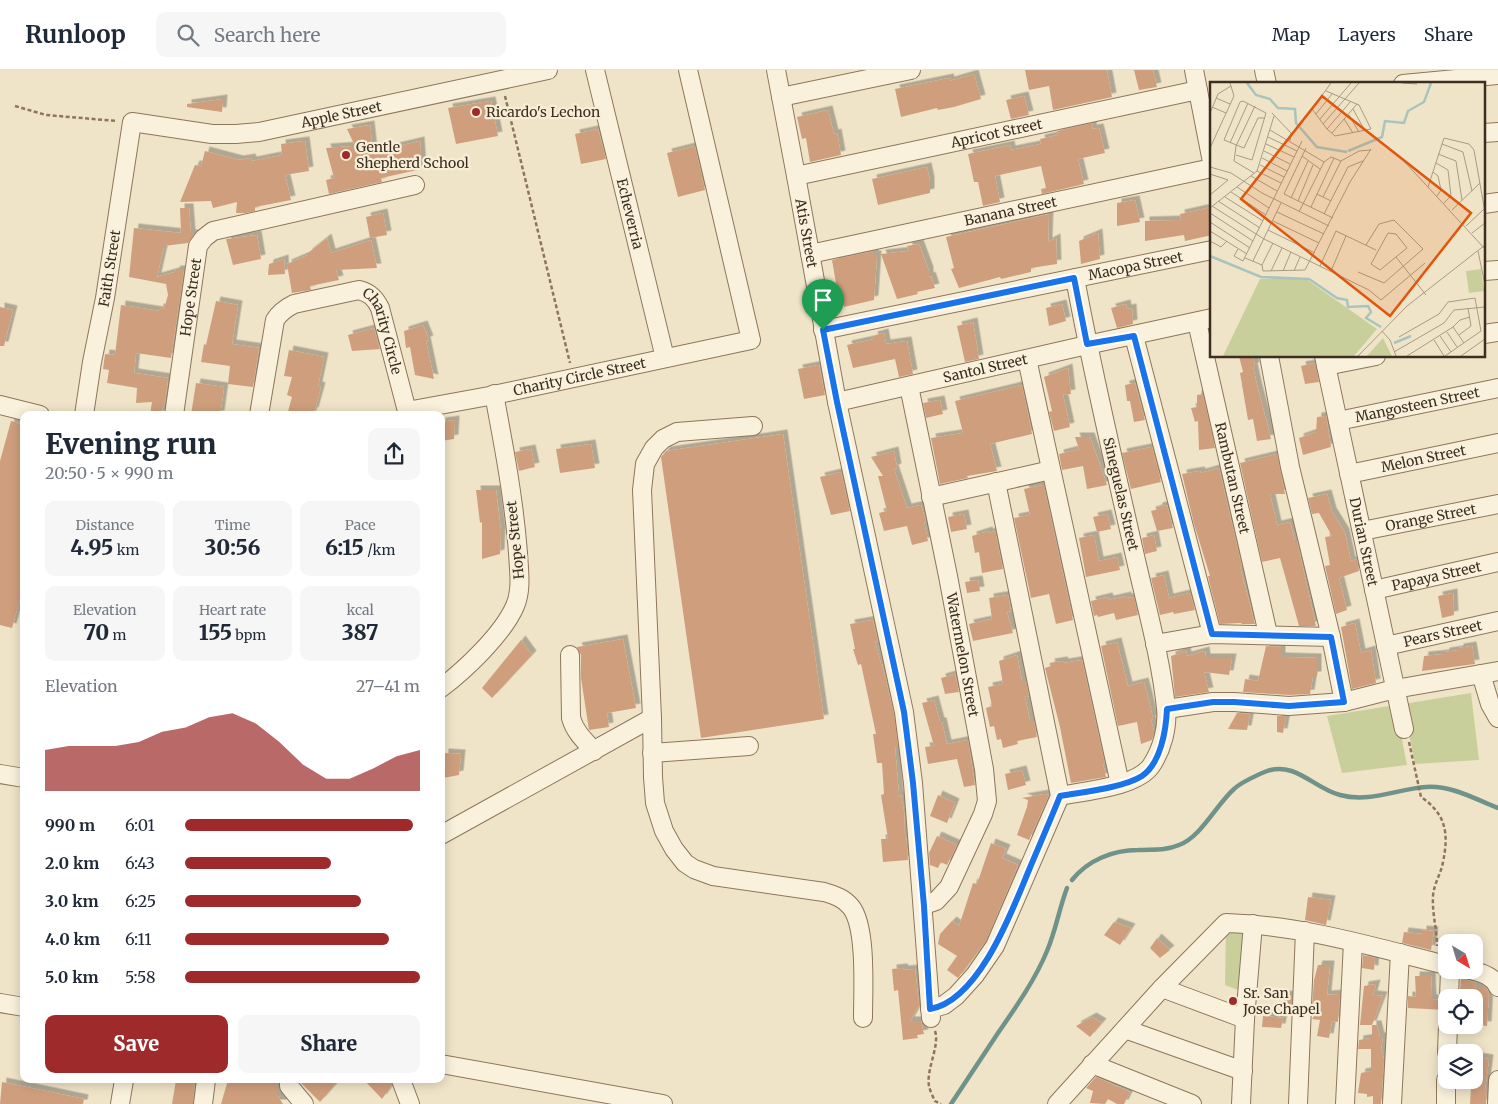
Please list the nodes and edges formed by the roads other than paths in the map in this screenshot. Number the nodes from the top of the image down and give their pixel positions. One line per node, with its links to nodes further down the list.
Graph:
1 (548, 70): 11 (street, Apple Street)
2 (595, 70): 24 (street, Echeverria)
3 (688, 70): 24 (street, Charity Circle Street)
4 (776, 70): 10 (street, Atis Street)
5 (911, 70): 10 (street)
6 (1194, 70): 9 (street)
7 (1498, 75): 8 (street)
8 (1423, 82)
9 (1198, 90): 12 (street); 14 (street, Apricot Street)
10 (782, 97): 14 (street, Atis Street)
11 (132, 122): 36 (street, Faith Street)
12 (1210, 152)
13 (1210, 168): 17 (street, Banana Street)
14 (796, 176): 17 (street, Atis Street)
15 (415, 185): 37 (street, Hope Street)
16 (1210, 250): 18 (street, Macopa Street)
17 (810, 254): 20 (street, Atis Street)
18 (1074, 278): 20 (street, Macopa Street); 22 (street, Sineguelas Street)
19 (1204, 320): 21 (street, Santol Street); 23 (street, Rambutan Street)
20 (823, 330): 33 (street, Atis Street)
21 (1134, 336): 22 (street, Santol Street); 53 (street)
22 (1087, 344): 28 (street, Santol Street); 56 (street, Sineguelas Street)
23 (1210, 349)
24 (665, 358): 32 (street, Charity Circle Street)
25 (1212, 358): 54 (street, Rambutan Street)
26 (1269, 358): 55 (street)
27 (1356, 358): 29 (street)
28 (1027, 359): 30 (street, Santol Street); 44 (street)
29 (1325, 361): 41 (street, Durian Street)
30 (909, 386): 33 (street, Santol Street); 47 (street, Watermelon Street)
31 (1498, 388): 41 (street, Mangosteen Street)
32 (494, 394): 40 (street, Charity Circle Street); 60 (street, Hope Street)
33 (837, 402): 75 (street, Atis Street)
34 (0, 406): 35 (street)
35 (22, 411)
36 (85, 411)
37 (175, 411)
38 (260, 411): 39 (street, Charity Circle)
39 (406, 411)
40 (416, 411)
41 (1338, 421): 45 (street, Durian Street)
42 (753, 426): 64 (street)
43 (1498, 443): 45 (street, Melon Street)
44 (1051, 470): 46 (street); 72 (street)
45 (1349, 474): 49 (street, Durian Street)
46 (996, 482): 47 (street); 73 (street)
47 (930, 497): 75 (street, Watermelon Street)
48 (1498, 504): 49 (street, Orange Street)
49 (1362, 530): 51 (street, Durian Street)
50 (1498, 562): 51 (street, Papaya Street)
51 (1374, 590): 57 (street, Durian Street)
52 (1498, 621): 57 (street, Pears Street)
53 (1212, 634): 54 (street); 56 (street)
54 (1268, 634): 55 (street)
55 (1331, 637): 62 (street)
56 (1155, 644): 63 (street, Sineguelas Street)
57 (1386, 646): 61 (street, Durian Street)
58 (570, 655): 68 (street)
59 (1490, 672): 61 (street); 65 (street)
60 (445, 685)
61 (1395, 689): 62 (street); 66 (street, Durian Street)
62 (1344, 702): 63 (street)
63 (1167, 709): 72 (street, Sineguelas Street)
64 (652, 718): 68 (street); 69 (street)
65 (1498, 718)
66 (1404, 728)
67 (750, 746): 69 (street)
68 (594, 750): 74 (street)
69 (652, 753): 86 (street)
70 (0, 774): 71 (street)
71 (20, 777)
72 (1120, 784): 73 (street, Sineguelas Street)
73 (1060, 796): 75 (street, Atis Street)
74 (445, 833)
75 (924, 906)
76 (1253, 924): 77 (street); 83 (street); 87 (street)
77 (1306, 931): 78 (street); 106 (street)
78 (1353, 942): 79 (street); 107 (street)
79 (1400, 953): 80 (street); 108 (street)
80 (1438, 964)
81 (1483, 973): 82 (street)
82 (1498, 987)
83 (1162, 988): 87 (street); 88 (street)
84 (0, 1003): 85 (street)
85 (20, 1006)
86 (864, 1018)
87 (1245, 1019): 91 (street)
88 (1125, 1029): 89 (street); 91 (street)
89 (1092, 1064): 98 (street); 104 (street)
90 (445, 1065): 103 (street)
91 (1243, 1072): 105 (street)
92 (1498, 1080): 110 (street)
93 (124, 1083): 99 (street)
94 (206, 1083): 100 (street)
95 (289, 1083): 101 (street)
96 (402, 1083): 102 (street)
97 (1446, 1089): 109 (street)
98 (1060, 1103)
99 (120, 1104)
100 (203, 1104)
101 (304, 1104)
102 (410, 1104)
103 (663, 1104)
104 (1192, 1104)
105 (1242, 1104)
106 (1298, 1104)
107 (1345, 1104)
108 (1392, 1104)
109 (1446, 1104)
110 (1497, 1104)

